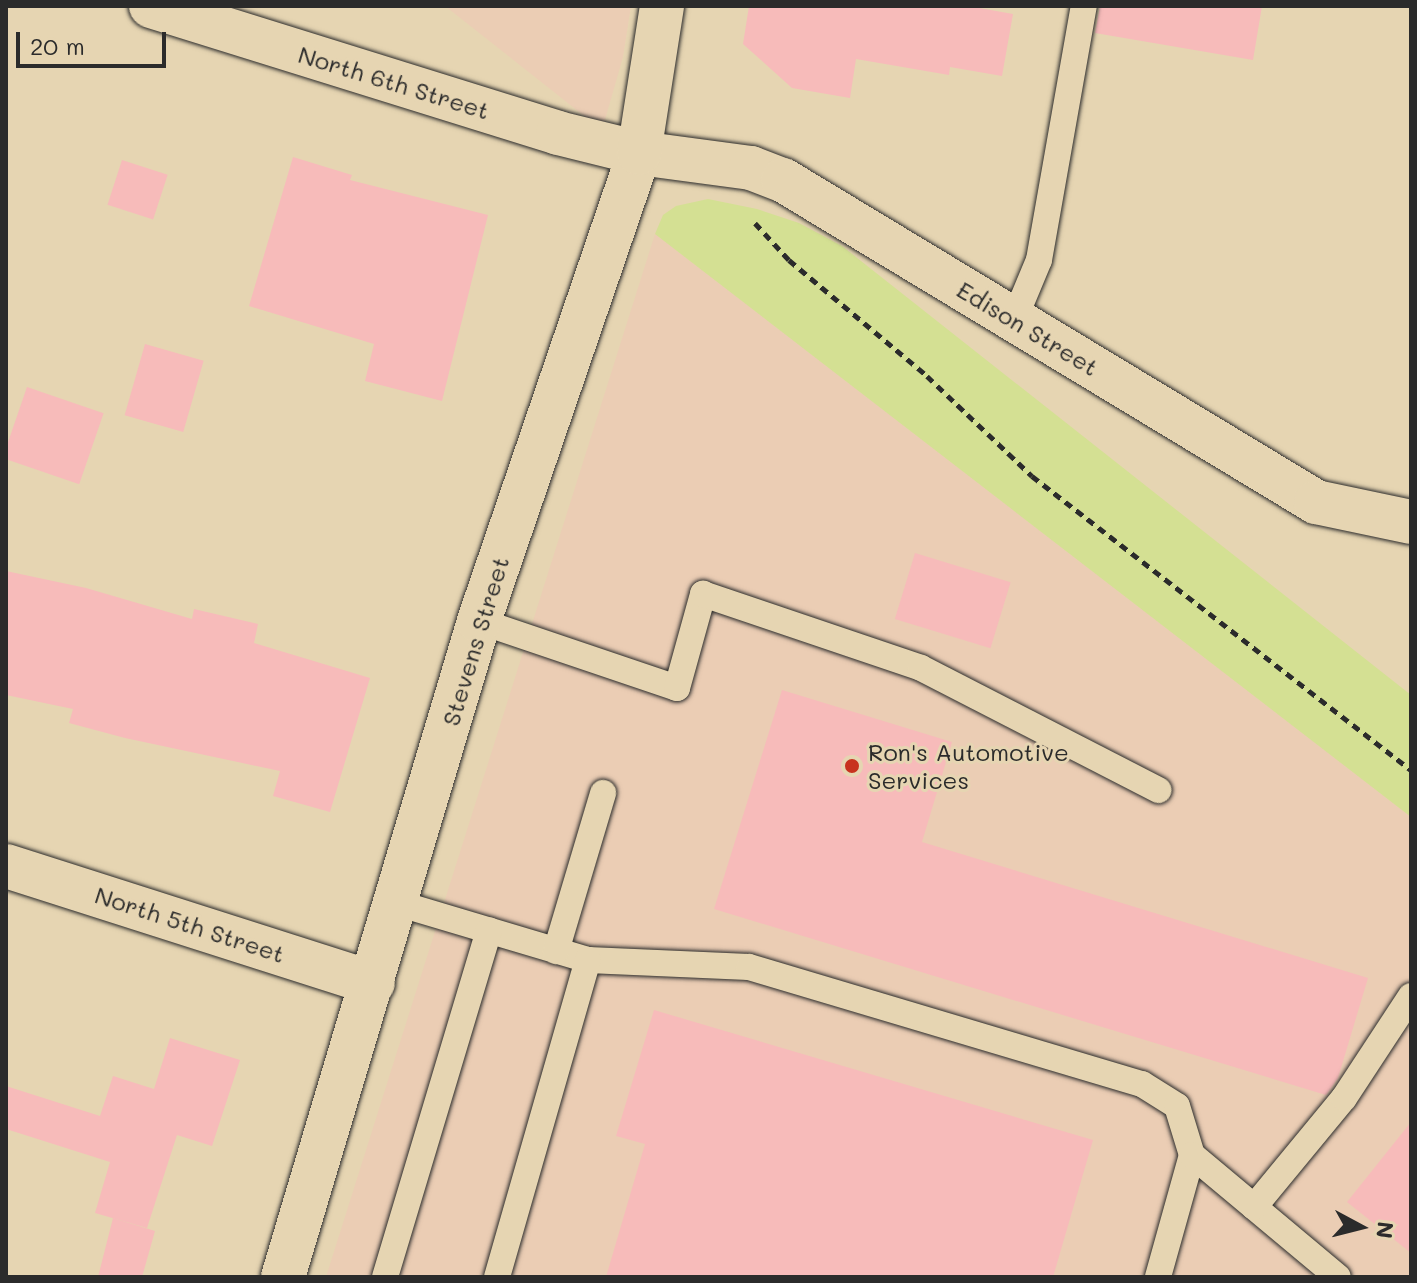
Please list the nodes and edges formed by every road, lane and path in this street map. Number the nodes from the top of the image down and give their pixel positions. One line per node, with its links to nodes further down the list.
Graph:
1 (151, 6): 4 (street, North 6th Street)
2 (662, 6): 4 (street, Stevens Street)
3 (1084, 6): 6 (lane)
4 (639, 153): 5 (street, Edison Street); 8 (street, Stevens Street)
5 (751, 168): 6 (street, Edison Street); 9 (path)
6 (1014, 320): 7 (street, Edison Street)
7 (1411, 522)
8 (479, 621): 10 (lane); 13 (street, Stevens Street)
9 (1411, 770)
10 (1158, 790)
11 (603, 793): 15 (lane)
12 (6, 866): 17 (street, North 5th Street)
13 (397, 903): 14 (lane); 17 (street, Stevens Street)
14 (489, 930): 15 (lane); 22 (lane)
15 (556, 951): 16 (lane)
16 (588, 960): 19 (lane); 23 (lane)
17 (373, 983): 21 (street, Stevens Street)
18 (1411, 996): 20 (lane)
19 (1192, 1155): 20 (lane); 24 (lane)
20 (1254, 1207): 25 (lane)
21 (283, 1277)
22 (385, 1277)
23 (497, 1277)
24 (1158, 1277)
25 (1338, 1277)

